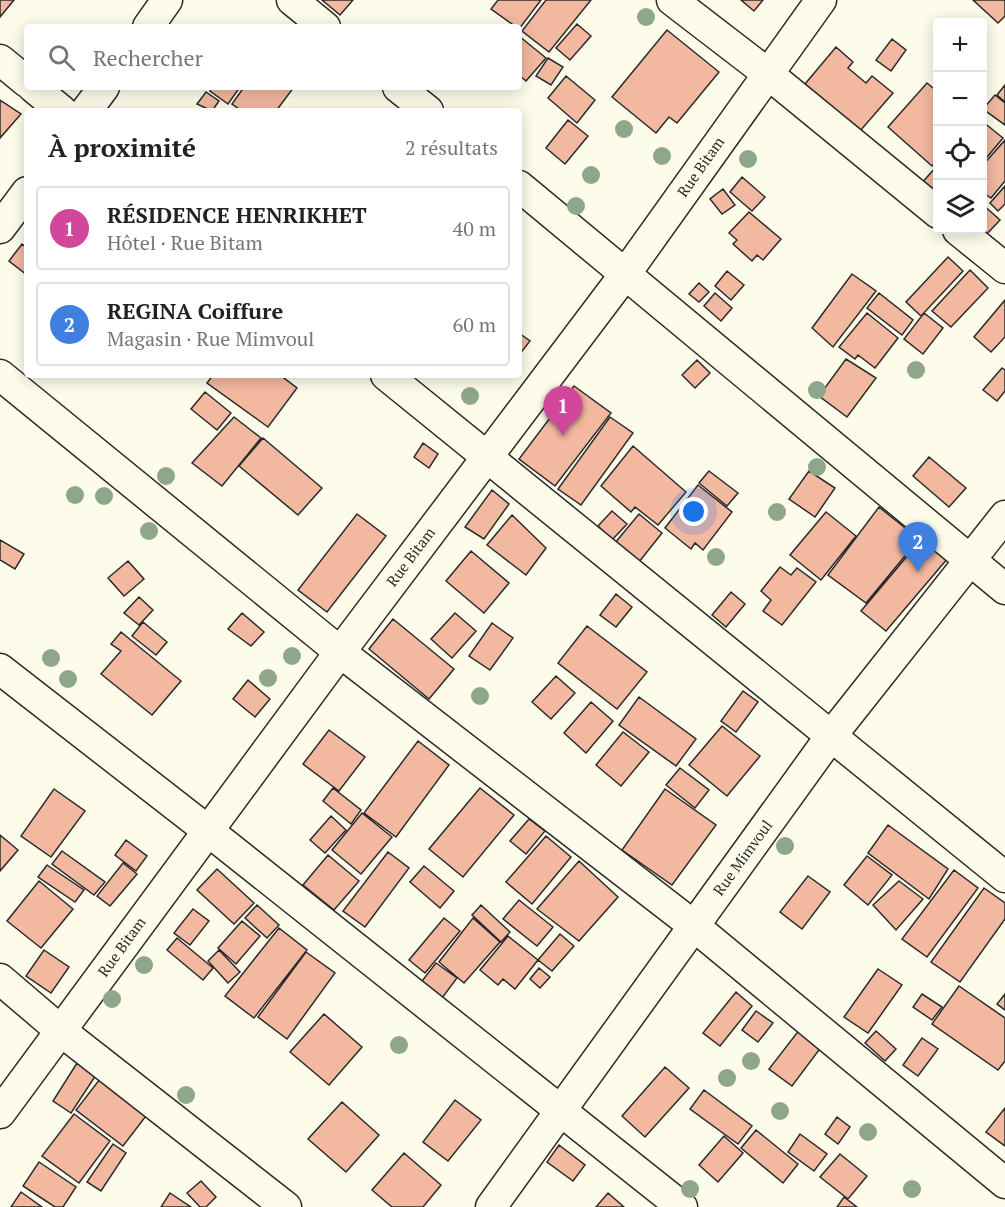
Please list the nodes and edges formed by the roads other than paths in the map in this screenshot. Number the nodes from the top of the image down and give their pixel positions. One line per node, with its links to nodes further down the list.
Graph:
1 (167, 0): 5 (street)
2 (292, 0): 6 (street)
3 (672, 0): 8 (street)
4 (821, 0): 8 (street, Rue Bitam)
5 (150, 24)
6 (321, 24)
7 (0, 60): 9 (street)
8 (767, 73): 18 (street); 22 (street, Rue Bitam)
9 (24, 80)
10 (37, 90): 13 (street)
11 (102, 90): 14 (street)
12 (402, 90): 15 (street)
13 (58, 108)
14 (88, 108)
15 (424, 108)
16 (522, 188): 22 (street)
17 (24, 196): 19 (street)
18 (933, 209)
19 (0, 228)
20 (963, 234): 21 (street)
21 (1005, 268)
22 (626, 273): 25 (street, Rue Bitam); 27 (street)
23 (0, 375): 29 (street)
24 (390, 378): 25 (street)
25 (487, 458): 29 (street, Rue Bitam); 31 (street)
26 (1005, 516): 27 (street, Rue Mimvoul)
27 (972, 561): 28 (street); 31 (street, Rue Mimvoul)
28 (1005, 589)
29 (340, 652): 32 (street, Rue Bitam); 34 (street)
30 (0, 669): 32 (street)
31 (831, 736): 33 (street); 34 (street, Rue Mimvoul)
32 (207, 830): 36 (street, Rue Bitam); 37 (street)
33 (1005, 877)
34 (694, 926): 37 (street, Rue Mimvoul); 39 (street)
35 (0, 979): 36 (street)
36 (61, 1030): 38 (street, Rue Bitam); 40 (street)
37 (560, 1112): 41 (street, Rue Mimvoul); 42 (street)
38 (0, 1113)
39 (1005, 1183)
40 (286, 1207)
41 (491, 1207)
42 (682, 1207)

